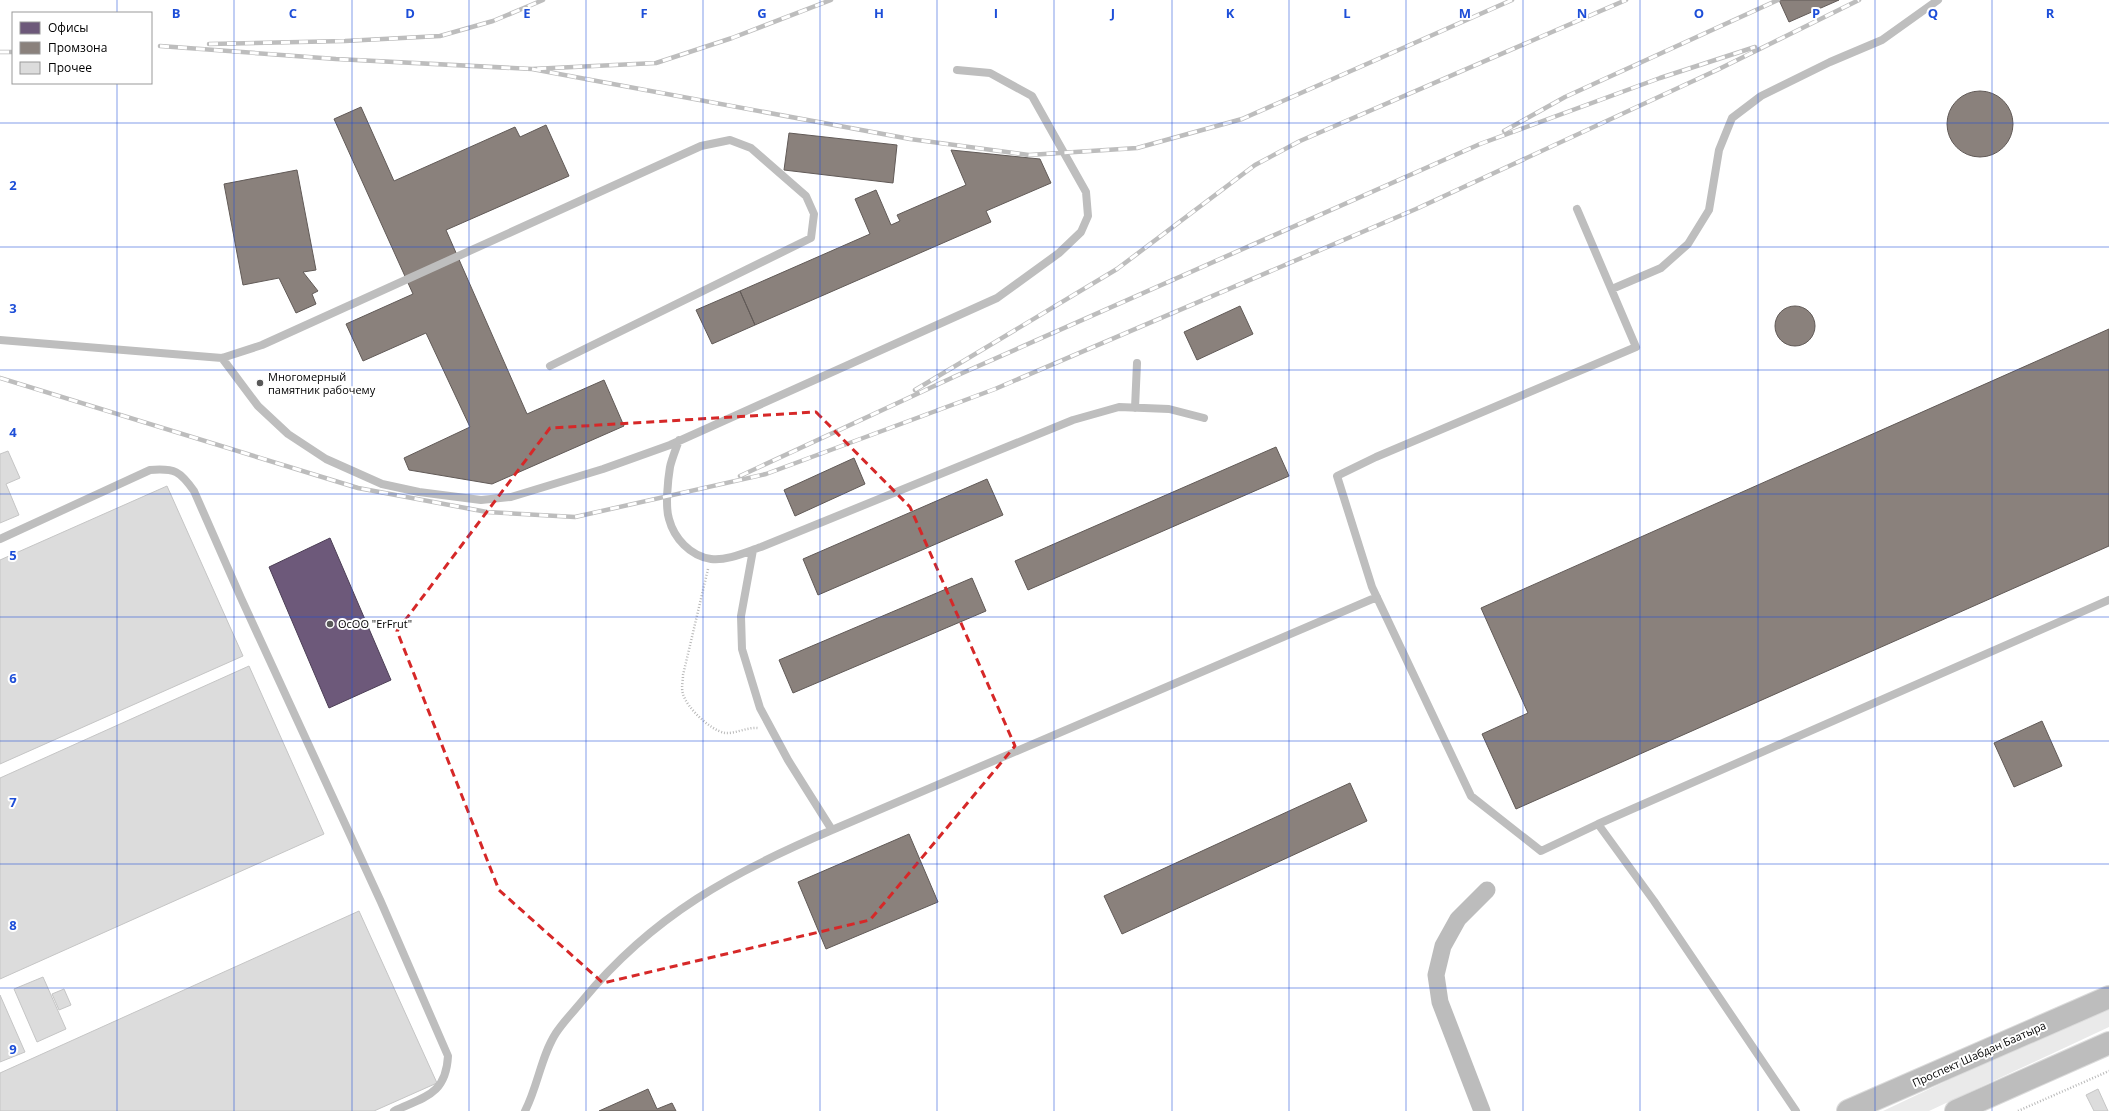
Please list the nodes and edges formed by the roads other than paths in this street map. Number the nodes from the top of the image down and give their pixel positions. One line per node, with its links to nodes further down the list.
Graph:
1 (1938, 0): 4 (lane)
2 (957, 70): 11 (lane)
3 (1577, 209): 4 (lane)
4 (1612, 289): 14 (lane)
5 (0, 340): 6 (lane)
6 (222, 358): 8 (lane); 11 (lane)
7 (1137, 363): 9 (lane)
8 (550, 366)
9 (1135, 408): 10 (lane); 13 (lane)
10 (1204, 418)
11 (679, 440): 13 (lane)
12 (0, 539): 20 (lane)
13 (753, 550): 17 (lane)
14 (1377, 597): 16 (lane); 17 (lane)
15 (2109, 600): 16 (lane)
16 (1598, 824): 22 (lane)
17 (832, 830): 21 (lane)
18 (2109, 997): 23 (main road, Проспект Шабдан Баатыра)
19 (2109, 1043): 24 (main road)
20 (394, 1111)
21 (525, 1111)
22 (1796, 1111)
23 (1848, 1111)
24 (1956, 1111)

